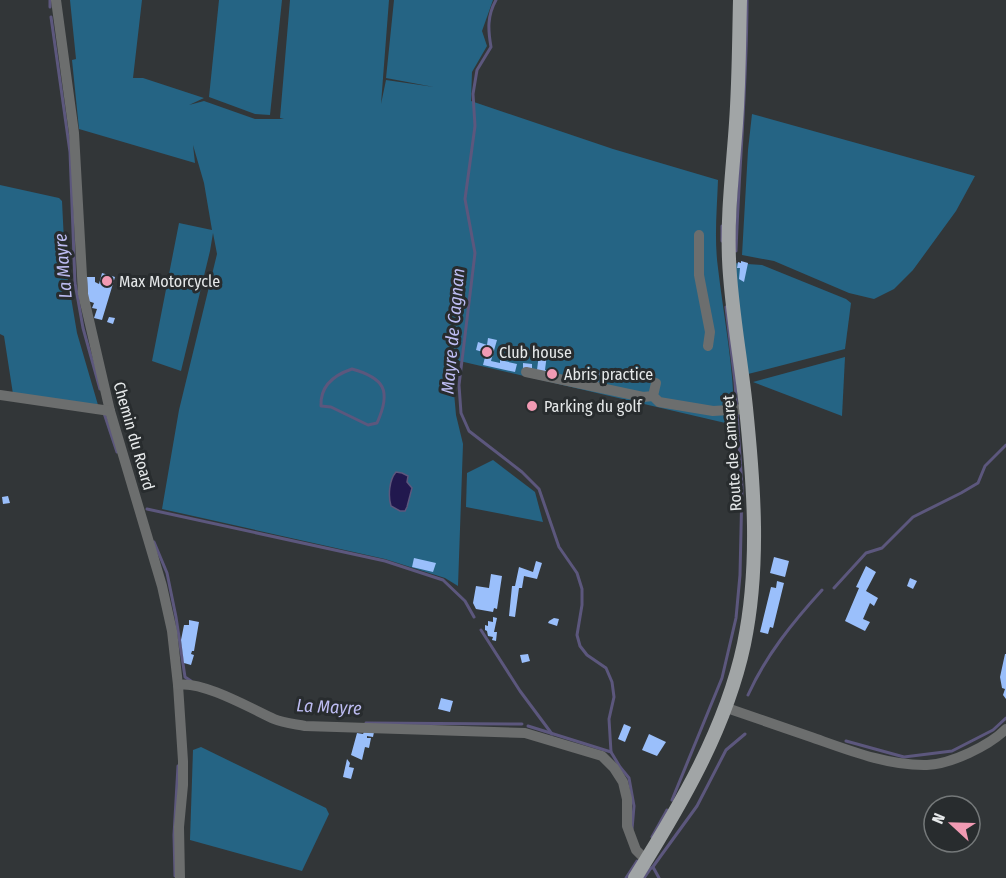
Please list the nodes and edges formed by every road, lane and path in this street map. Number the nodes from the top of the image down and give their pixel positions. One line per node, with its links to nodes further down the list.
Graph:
1 (56, 0): 10 (street, Chemin du Roard)
2 (740, 0): 9 (main road, Route de Camaret)
3 (699, 235): 4 (street)
4 (708, 346)
5 (526, 372): 8 (street)
6 (656, 383): 8 (street)
7 (0, 395): 10 (street)
8 (653, 396): 9 (street)
9 (746, 409): 12 (main road, Route de Camaret)
10 (110, 411): 11 (street, Chemin du Roard)
11 (178, 685): 14 (street); 15 (street, Chemin du Roard)
12 (724, 707): 13 (street); 14 (main road, Route de Camaret)
13 (1005, 735)
14 (652, 850): 16 (main road, Route de Camaret)
15 (180, 878)
16 (635, 878)

